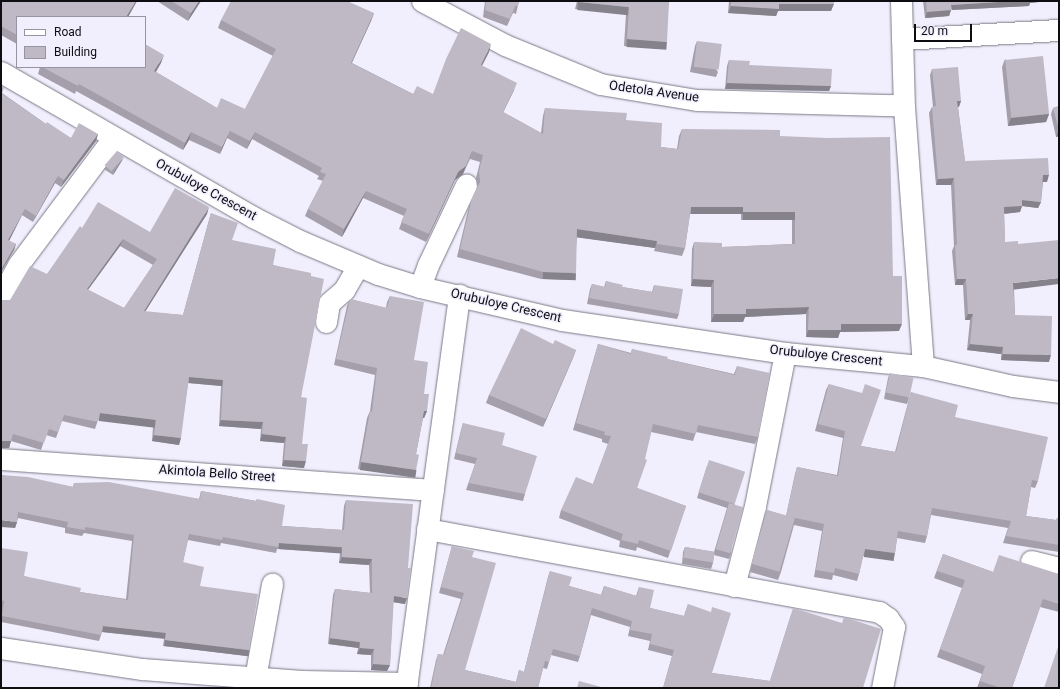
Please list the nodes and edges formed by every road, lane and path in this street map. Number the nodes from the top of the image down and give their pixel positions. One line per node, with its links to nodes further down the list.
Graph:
1 (422, 1): 6 (street, Odetola Avenue)
2 (901, 1): 4 (street)
3 (1059, 30): 4 (street)
4 (902, 39): 6 (street)
5 (1, 72): 7 (street, Orubuloye Crescent)
6 (904, 107): 15 (street)
7 (113, 138): 9 (street, Orubuloye Crescent); 12 (street)
8 (466, 185): 10 (street)
9 (358, 266): 10 (street, Orubuloye Crescent); 13 (street)
10 (420, 287): 11 (street, Orubuloye Crescent)
11 (459, 295): 14 (street, Orubuloye Crescent); 18 (street)
12 (1, 296)
13 (326, 322)
14 (785, 353): 15 (street, Orubuloye Crescent); 23 (street)
15 (923, 366): 16 (street, Orubuloye Crescent)
16 (1059, 392)
17 (1, 459): 18 (street, Akintola Bello Street)
18 (433, 490): 19 (street)
19 (427, 529): 23 (street); 26 (street)
20 (1032, 561): 21 (street)
21 (1059, 568)
22 (272, 584): 25 (street)
23 (734, 586): 27 (street)
24 (1, 648): 25 (street)
25 (255, 678): 26 (street)
26 (407, 685)
27 (886, 687)

